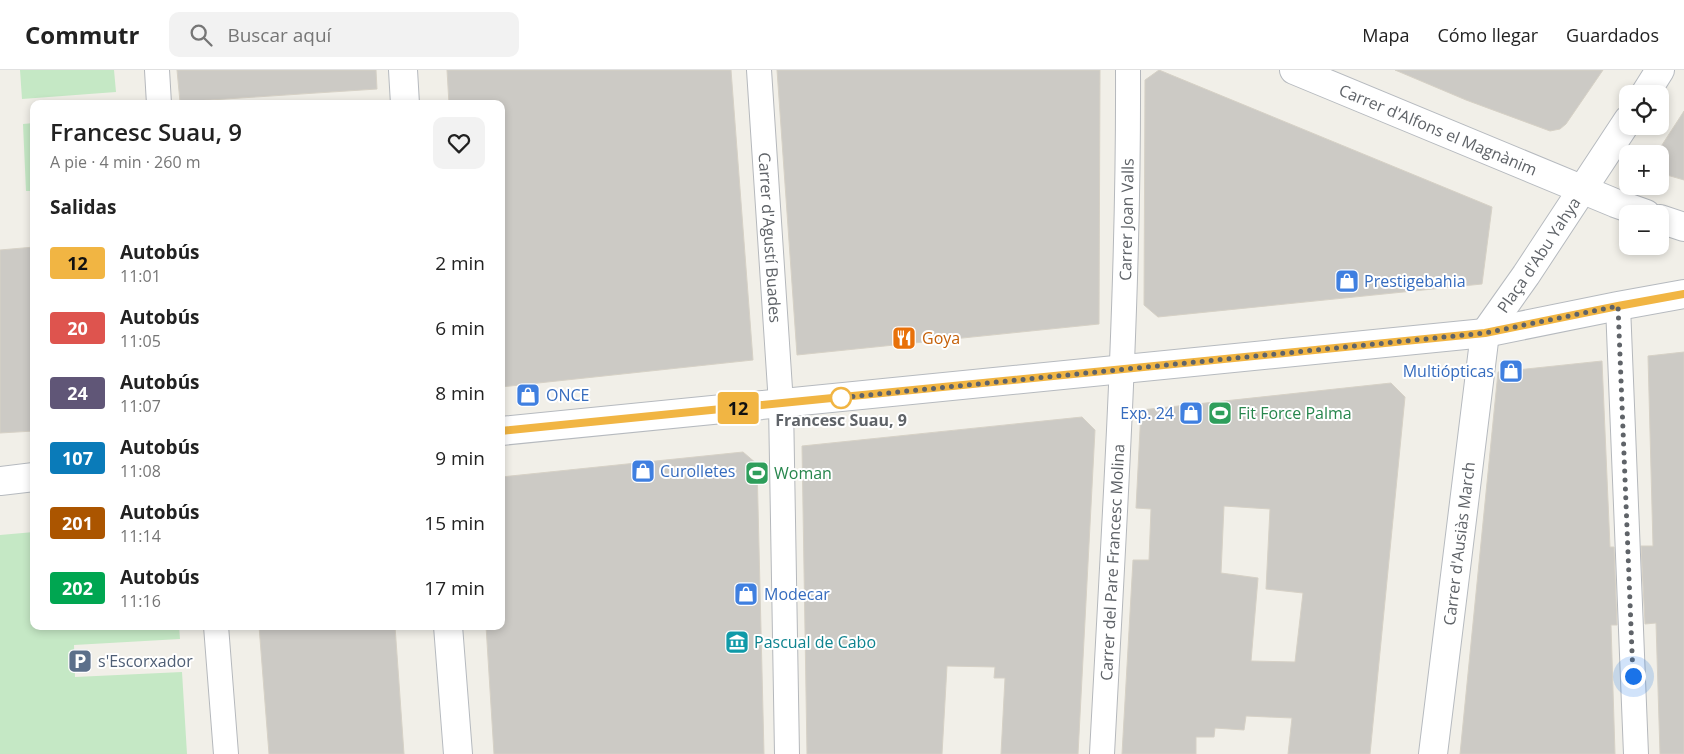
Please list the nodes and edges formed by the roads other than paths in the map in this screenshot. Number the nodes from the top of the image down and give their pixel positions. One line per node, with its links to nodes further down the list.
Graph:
1 (157, 70): 8 (street)
2 (403, 70): 9 (main road)
3 (759, 70): 19 (street, Carrer d'Agustí Buades)
4 (1128, 70): 18 (street, Carrer Joan Valls)
5 (1294, 70): 11 (main road, Carrer d'Alfons el Magnànim)
6 (1660, 70): 7 (main road)
7 (1650, 85)
8 (159, 100)
9 (405, 100)
10 (1619, 134): 11 (main road)
11 (1582, 189): 12 (main road, Plaça d'Abu Yahya); 17 (main road, Plaça d'Abu Yahya)
12 (1623, 205)
13 (1669, 222): 14 (main road)
14 (1684, 227)
15 (1684, 294): 16 (main road, Plaça d'Abu Yahya)
16 (1618, 306): 17 (main road, Plaça d'Abu Yahya); 30 (street)
17 (1485, 333): 18 (main road); 29 (main road, Carrer d'Ausiàs March)
18 (1122, 370): 19 (main road); 28 (street, Carrer del Pare Francesc Molina)
19 (781, 404): 20 (main road); 27 (street, Carrer d'Agustí Buades)
20 (505, 431)
21 (30, 478): 22 (main road)
22 (0, 481)
23 (216, 630): 25 (street)
24 (448, 630): 26 (main road)
25 (226, 754)
26 (458, 754)
27 (787, 754)
28 (1102, 754)
29 (1433, 754)
30 (1636, 754)

